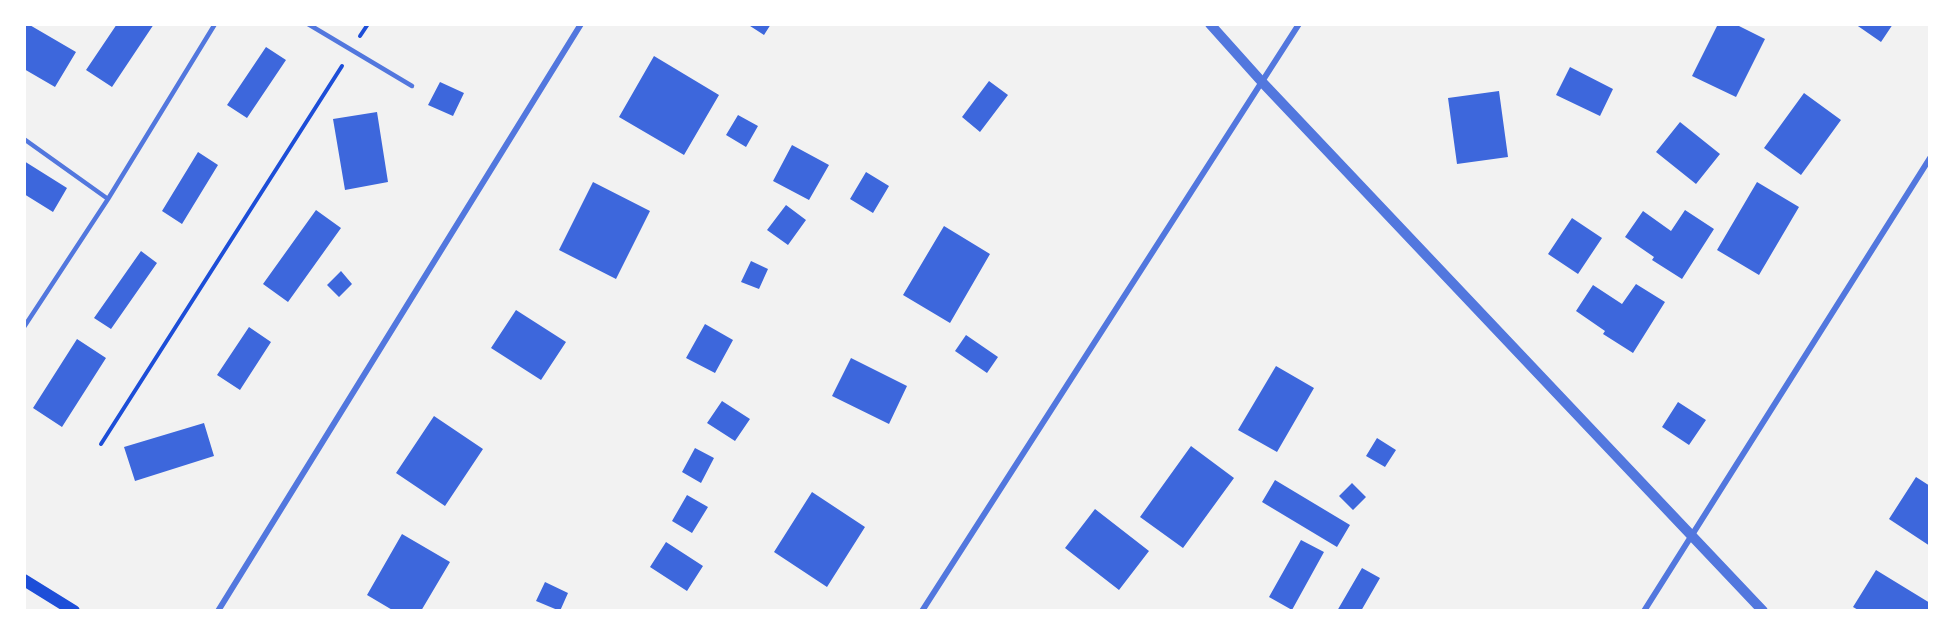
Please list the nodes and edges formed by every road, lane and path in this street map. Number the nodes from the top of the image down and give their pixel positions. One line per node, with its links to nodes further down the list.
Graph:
1 (215, 24): 12 (lane)
2 (308, 24): 7 (lane)
3 (368, 24): 7 (path)
4 (581, 24): 18 (street)
5 (1210, 24): 8 (street)
6 (1299, 24): 8 (street)
7 (352, 50): 9 (lane); 14 (path)
8 (1262, 82): 15 (street); 19 (street)
9 (412, 86)
10 (24, 139): 12 (lane)
11 (1930, 158): 15 (street)
12 (108, 200): 13 (lane)
13 (24, 327)
14 (101, 444)
15 (1692, 534): 20 (street); 21 (street)
16 (24, 580): 17 (main road)
17 (74, 611)
18 (218, 611)
19 (921, 611)
20 (1644, 611)
21 (1763, 611)

